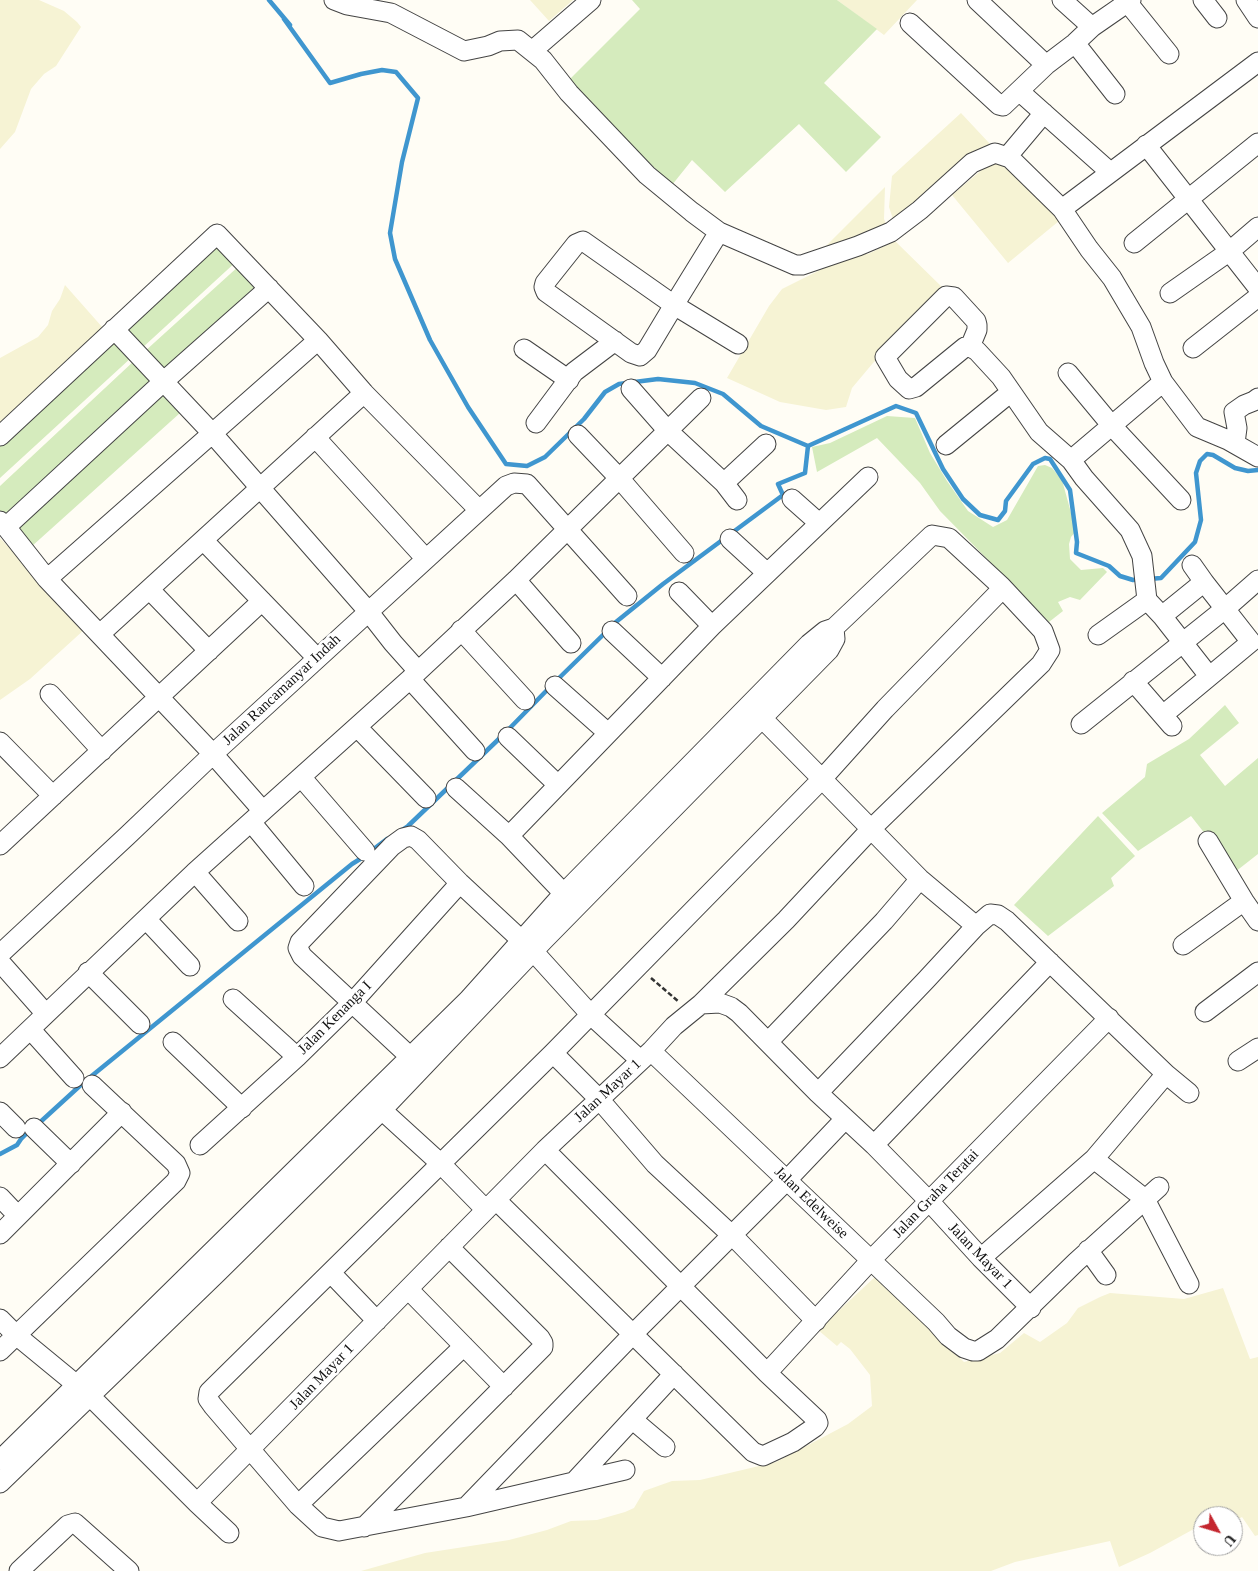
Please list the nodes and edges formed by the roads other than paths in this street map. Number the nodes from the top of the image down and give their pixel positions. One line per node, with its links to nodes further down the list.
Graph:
1 (334, 0): 13 (street)
2 (591, 0): 13 (street)
3 (977, 0): 16 (street)
4 (1062, 0): 11 (street)
5 (1203, 0): 8 (street)
6 (1246, 0): 9 (street)
7 (1129, 2): 11 (street); 14 (street)
8 (1217, 18)
9 (1258, 18)
10 (910, 23): 17 (street)
11 (1092, 27): 12 (street)
12 (1076, 43): 16 (street); 18 (street)
13 (532, 51): 27 (street)
14 (1169, 54)
15 (1258, 62): 21 (street)
16 (1046, 65): 17 (street)
17 (1020, 91): 19 (street)
18 (1115, 94)
19 (1044, 113): 22 (street); 23 (street)
20 (1258, 143): 24 (street)
21 (1146, 145): 23 (street); 24 (street)
22 (1008, 157): 25 (street); 27 (street)
23 (1110, 172): 25 (street)
24 (1187, 199): 28 (street); 29 (street)
25 (1062, 209): 45 (street)
26 (1258, 227): 29 (street)
27 (719, 232): 34 (street)
28 (1134, 243)
29 (1230, 251): 31 (street); 32 (street)
30 (269, 288): 35 (street); 36 (street); 44 (street)
31 (1258, 288)
32 (1170, 293)
33 (1258, 297): 40 (street)
34 (674, 305): 37 (street); 37 (street); 38 (street)
35 (114, 329): 44 (street); 56 (street)
36 (318, 340): 47 (street); 54 (street)
37 (614, 341): 43 (street)
38 (738, 344)
39 (970, 347): 39 (street); 48 (street)
40 (1193, 348)
41 (524, 349): 43 (street)
42 (1068, 373): 52 (street)
43 (568, 380): 51 (street)
44 (163, 382): 54 (street); 72 (street)
45 (1163, 382): 52 (street); 58 (street)
46 (631, 389): 53 (street)
47 (364, 392): 57 (street); 70 (street)
48 (1011, 392): 60 (street); 62 (street)
49 (701, 398): 53 (street)
50 (1258, 398): 58 (street)
51 (536, 423)
52 (1112, 426): 62 (street); 69 (street)
53 (668, 431): 64 (street); 65 (street)
54 (212, 433): 66 (street); 80 (street)
55 (578, 435): 64 (street)
56 (0, 436)
57 (315, 437): 66 (street); 77 (street)
58 (1235, 443): 61 (street)
59 (766, 444): 65 (street)
60 (946, 445)
61 (1257, 456)
62 (1071, 460): 87 (street)
63 (868, 477): 71 (street)
64 (620, 479): 73 (street); 76 (street)
65 (724, 483): 68 (street)
66 (261, 487): 75 (street); 91 (street)
67 (792, 499): 71 (street)
68 (737, 500)
69 (1181, 500)
70 (479, 510): 73 (street, Jalan Rancamanyar Indah); 77 (street, Jalan Rancamanyar Indah)
71 (819, 523): 79 (street)
72 (3, 524): 80 (street)
73 (567, 531): 81 (street); 88 (street)
74 (730, 539): 79 (street)
75 (204, 540): 85 (street); 89 (street)
76 (684, 553)
77 (426, 559): 91 (street, Jalan Rancamanyar Indah)
78 (1192, 565): 83 (street)
79 (767, 573): 93 (street)
80 (47, 580): 97 (street)
81 (516, 580): 95 (street); 99 (street)
82 (1258, 580): 90 (street)
83 (1204, 582): 90 (street); 92 (street)
84 (1003, 588): 94 (street); 123 (street); 129 (street)
85 (150, 590): 97 (street); 102 (street)
86 (678, 592): 93 (street)
87 (1146, 594): 92 (street); 98 (street)
88 (628, 596)
89 (262, 601): 102 (street); 103 (street)
90 (1226, 608): 100 (street); 101 (street)
91 (368, 611): 103 (street, Jalan Rancamanyar Indah); 104 (street)
92 (1162, 616): 100 (street)
93 (712, 626): 106 (street)
94 (834, 628): 112 (street); 113 (street)
95 (461, 630): 104 (street); 111 (street)
96 (612, 631): 106 (street)
97 (100, 634): 110 (street)
98 (1098, 635)
99 (571, 642)
100 (1182, 642): 105 (street); 107 (street)
101 (1254, 647): 105 (street)
102 (209, 651): 110 (street)
103 (317, 658): 121 (street, Jalan Rancamanyar Indah)
104 (414, 675): 115 (street); 120 (street)
105 (1209, 676): 107 (street)
106 (662, 678): 116 (street)
107 (1134, 682): 114 (street)
108 (554, 686): 116 (street)
109 (50, 694): 119 (street)
110 (159, 698): 119 (street); 121 (street)
111 (525, 700)
112 (748, 705): 113 (street); 138 (street)
113 (762, 718): 123 (street); 140 (street)
114 (1081, 724)
115 (357, 727): 122 (street); 127 (street)
116 (608, 733): 124 (street)
117 (508, 737): 124 (street)
118 (0, 742): 126 (street)
119 (102, 751): 126 (street)
120 (474, 751)
121 (213, 754): 128 (street); 147 (street, Jalan Rancamanyar Indah)
122 (302, 778): 128 (street); 133 (street)
123 (822, 779): 129 (street); 158 (street)
124 (558, 785): 130 (street)
125 (456, 788): 130 (street)
126 (52, 796): 132 (street)
127 (426, 798)
128 (257, 816): 134 (street); 137 (street)
129 (872, 828): 135 (street); 155 (street)
130 (509, 836): 138 (street)
131 (1208, 842): 139 (street)
132 (0, 845)
133 (365, 852)
134 (195, 872): 141 (street); 143 (street)
135 (920, 879): 144 (street); 163 (street)
136 (460, 883): 146 (street, Jalan Edelweise); 154 (street, Jalan Kenanga I); 154 (street, Jalan Edelweise)
137 (304, 886)
138 (563, 894): 140 (street); 146 (street)
139 (1244, 901): 142 (street); 145 (street)
140 (577, 908): 146 (street)
141 (146, 919): 150 (street); 151 (street)
142 (1258, 921)
143 (238, 922)
144 (976, 926): 149 (street); 174 (street)
145 (1183, 945)
146 (527, 946): 158 (street, Jalan Edelweise); 170 (street)
147 (0, 954)
148 (0, 962): 157 (street)
149 (1050, 962): 159 (street); 183 (street)
150 (190, 966)
151 (88, 972): 157 (street); 160 (street)
152 (1258, 972): 156 (street)
153 (233, 999): 167 (street)
154 (353, 1002): 167 (street, Jalan Kenanga I); 170 (street)
155 (696, 1008): 163 (street, Jalan Mayar 1); 166 (street, Jalan Mayar 1)
156 (1205, 1012)
157 (46, 1014): 161 (street)
158 (591, 1016): 165 (street); 166 (street, Jalan Edelweise)
159 (1109, 1018): 171 (street); 192 (street, Jalan Graha Teratai)
160 (140, 1024)
161 (31, 1030): 168 (street); 172 (street)
162 (173, 1042): 178 (street)
163 (768, 1042): 174 (street, Jalan Mayar 1)
164 (1258, 1048): 169 (street)
165 (554, 1053): 176 (street); 186 (street)
166 (646, 1055): 176 (street, Jalan Mayar 1); 188 (street, Jalan Edelweise)
167 (297, 1056): 178 (street, Jalan Kenanga I)
168 (0, 1058)
169 (1238, 1061)
170 (416, 1062): 177 (street)
171 (1166, 1074): 175 (street); 185 (street)
172 (74, 1078)
173 (92, 1085): 180 (street)
174 (818, 1093): 181 (street, Jalan Mayar 1)
175 (1189, 1093)
176 (599, 1099): 184 (street, Jalan Mayar 1); 196 (street)
177 (376, 1104): 186 (street); 217 (street)
178 (242, 1108): 182 (street, Jalan Kenanga I)
179 (0, 1112): 187 (street)
180 (122, 1112): 187 (street); 211 (street)
181 (845, 1119): 183 (street, Jalan Mayar 1); 188 (street)
182 (200, 1145)
183 (874, 1145): 192 (street, Jalan Mayar 1)
184 (545, 1150): 193 (street, Jalan Mayar 1); 204 (street)
185 (1094, 1158): 191 (street); 199 (street)
186 (440, 1163): 193 (street); 201 (street)
187 (71, 1164): 194 (street)
188 (787, 1180): 196 (street); 200 (street, Jalan Edelweise)
189 (1159, 1187): 191 (street)
190 (0, 1197): 194 (street)
191 (1145, 1199): 198 (street); 203 (street)
192 (929, 1201): 199 (street, Jalan Mayar 1); 200 (street, Jalan Graha Teratai)
193 (491, 1205): 197 (street, Jalan Mayar 1); 210 (street)
194 (18, 1216): 195 (street)
195 (0, 1234)
196 (730, 1235): 204 (street); 209 (street)
197 (449, 1247): 205 (street, Jalan Mayar 1); 216 (street)
198 (1088, 1250): 202 (street); 206 (street)
199 (981, 1258): 206 (street, Jalan Mayar 1)
200 (872, 1260): 206 (street, Jalan Edelweise); 209 (street, Jalan Graha Teratai)
201 (331, 1273): 208 (street); 220 (street)
202 (1106, 1275)
203 (1189, 1284)
204 (681, 1285): 210 (street); 214 (street)
205 (408, 1289): 208 (street, Jalan Mayar 1); 212 (street)
206 (1031, 1308)
207 (0, 1319): 211 (street)
208 (377, 1321): 220 (street, Jalan Mayar 1)
209 (816, 1321): 214 (street, Jalan Graha Teratai)
210 (633, 1334): 215 (street); 227 (street)
211 (16, 1335): 213 (street); 217 (street)
212 (464, 1346): 216 (street); 226 (street)
213 (0, 1351)
214 (767, 1373): 215 (street)
215 (674, 1374): 218 (street)
216 (504, 1387): 228 (street)
217 (83, 1390): 221 (street); 224 (street); 225 (street)
218 (632, 1420): 219 (street); 223 (street)
219 (665, 1447)
220 (251, 1449): 225 (street, Jalan Mayar 1); 226 (street)
221 (0, 1460)
222 (625, 1470): 223 (street)
223 (576, 1481): 227 (street)
224 (0, 1483)
225 (197, 1503): 229 (street)
226 (298, 1504): 228 (street)
227 (466, 1507): 228 (street)
228 (364, 1527)
229 (229, 1533)
230 (31, 1567): 231 (street)
231 (129, 1571)

